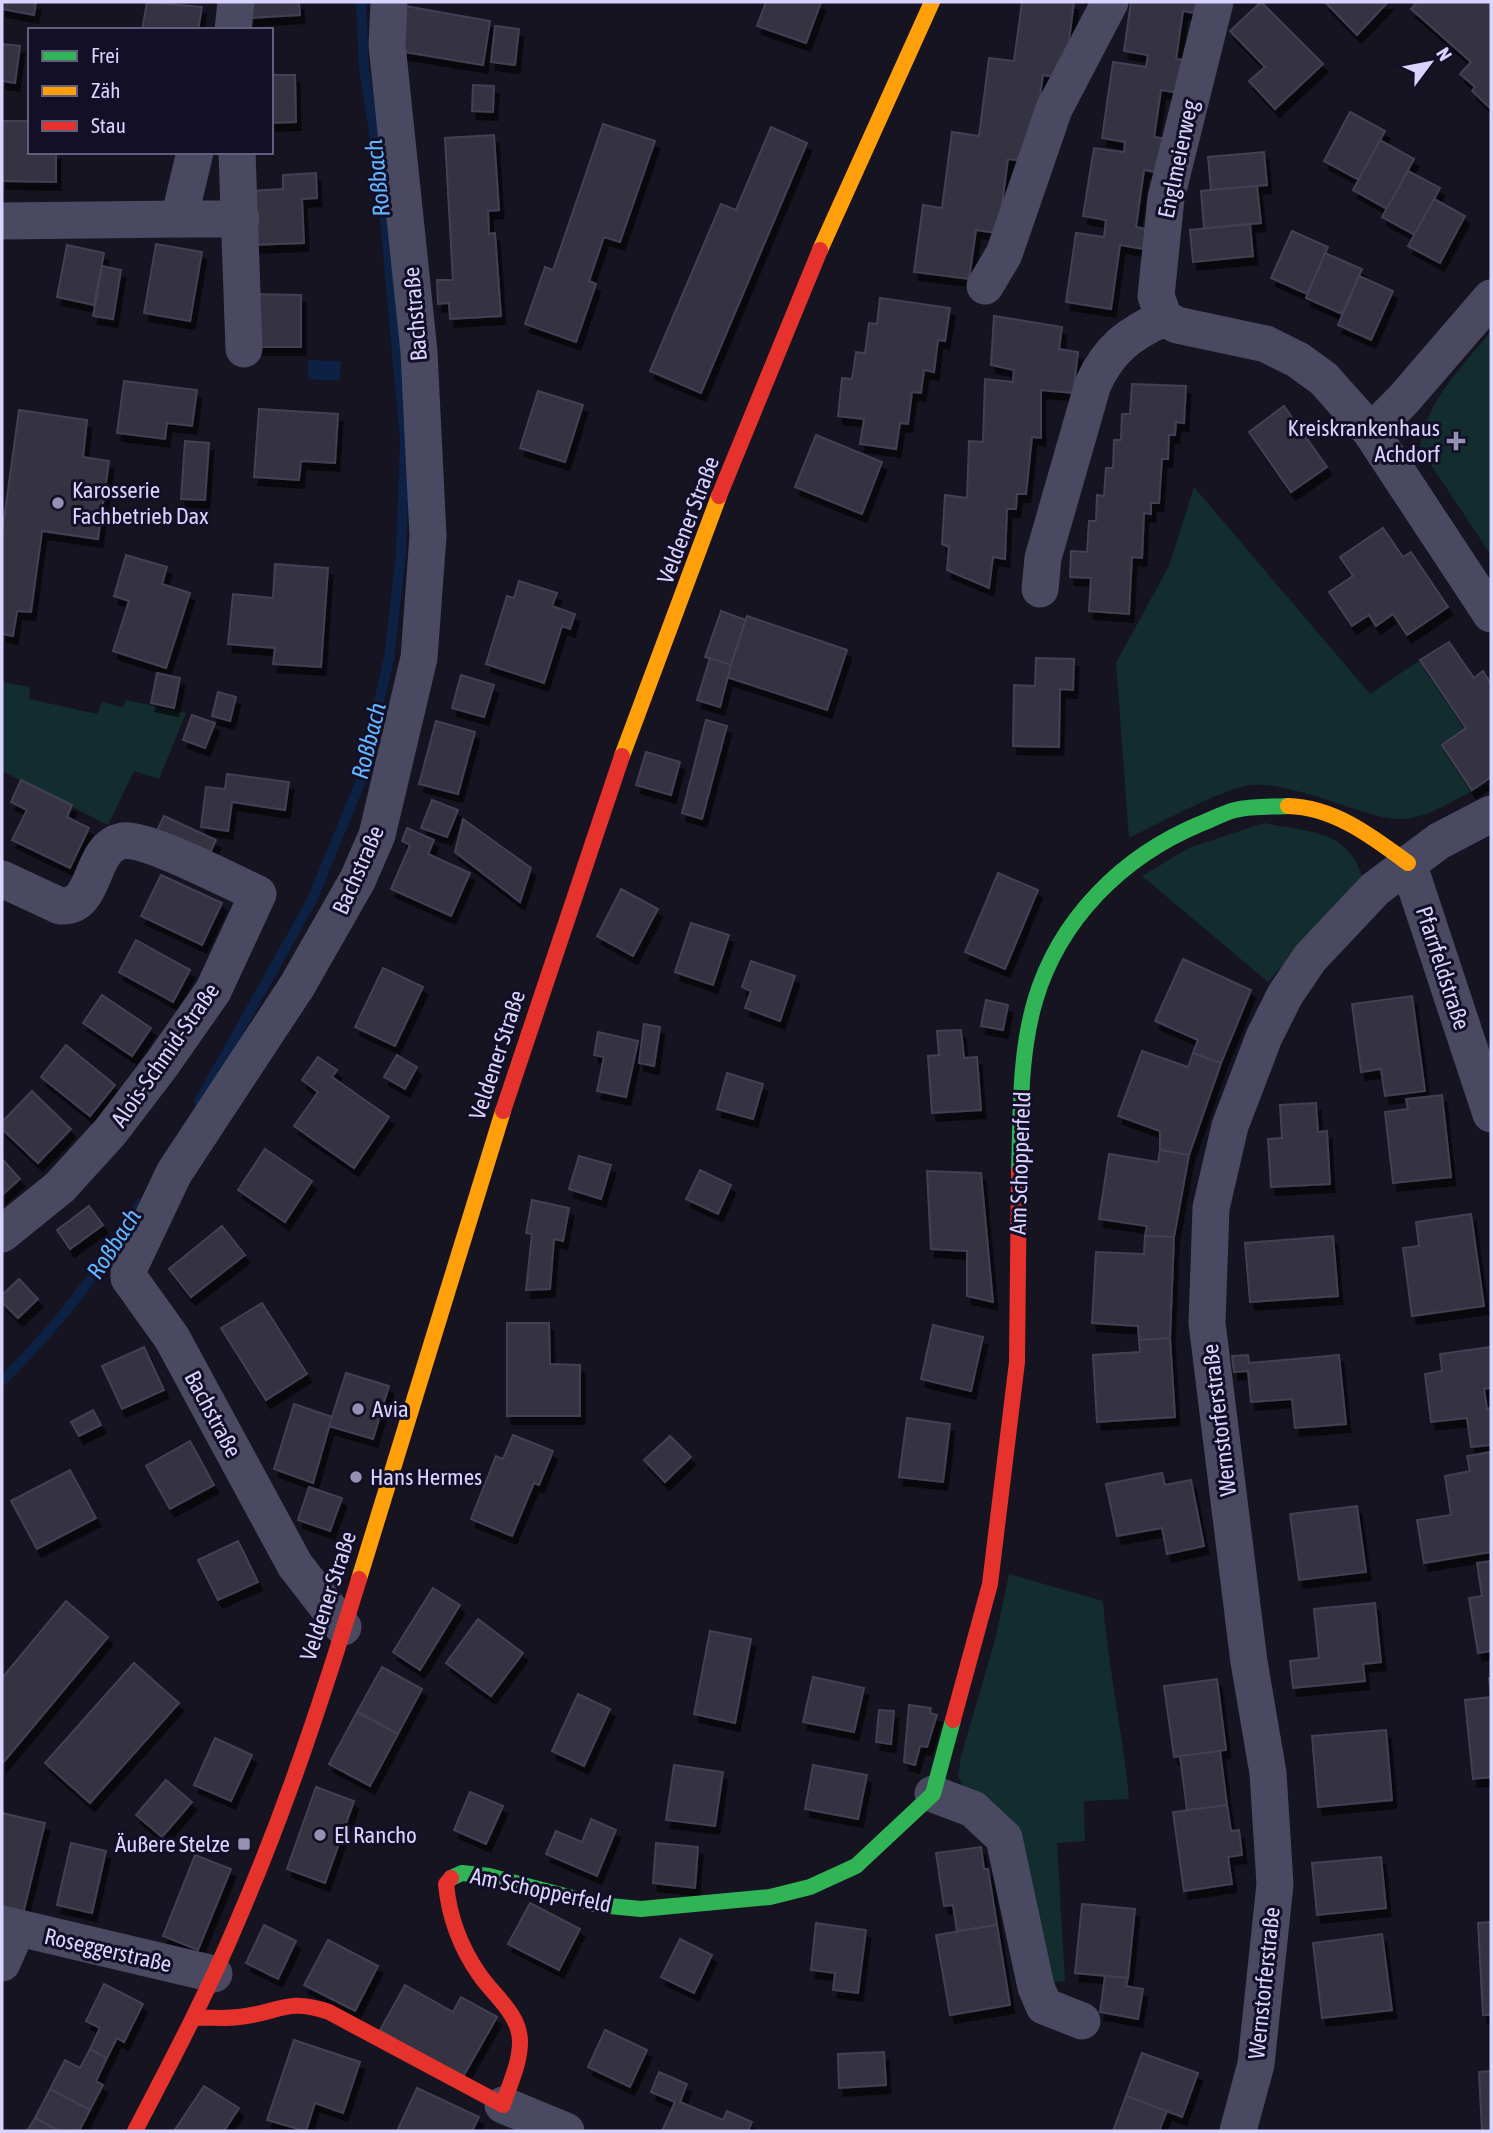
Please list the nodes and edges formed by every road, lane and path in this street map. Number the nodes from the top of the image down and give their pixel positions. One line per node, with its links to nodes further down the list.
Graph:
1 (236, 2): 6 (street)
2 (390, 2): 24 (street, Bachstraße)
3 (932, 2): 24 (street, Veldener Straße)
4 (1110, 2): 12 (street)
5 (1215, 2): 14 (street, Englmeierweg)
6 (233, 28)
7 (195, 154): 9 (street)
8 (237, 154): 10 (street)
9 (180, 219): 10 (street); 11 (street)
10 (241, 219): 15 (street)
11 (2, 221)
12 (985, 286)
13 (1491, 298): 16 (street)
14 (1164, 317): 16 (street); 17 (street)
15 (244, 349)
16 (1371, 432): 18 (street)
17 (1041, 589)
18 (1491, 614)
19 (1491, 814): 20 (street, Wernstorferstraße)
20 (1408, 863): 22 (street, Pfarrfeldstraße); 25 (street, Am Schopperfeld); 34 (street, Wernstorferstraße)
21 (2, 879): 23 (street, Alois-Schmid-Straße)
22 (1491, 1115)
23 (2, 1234)
24 (343, 1627): 28 (street, Veldener Straße)
25 (933, 1794): 30 (street); 31 (street, Am Schopperfeld)
26 (9, 1927): 27 (street); 28 (street, Roseggerstraße)
27 (2, 1963)
28 (214, 1974): 29 (street, Veldener Straße)
29 (195, 2018): 31 (street); 32 (street, Veldener Straße)
30 (1082, 2021)
31 (503, 2105): 33 (street)
32 (135, 2131)
33 (566, 2131)
34 (1238, 2131)

